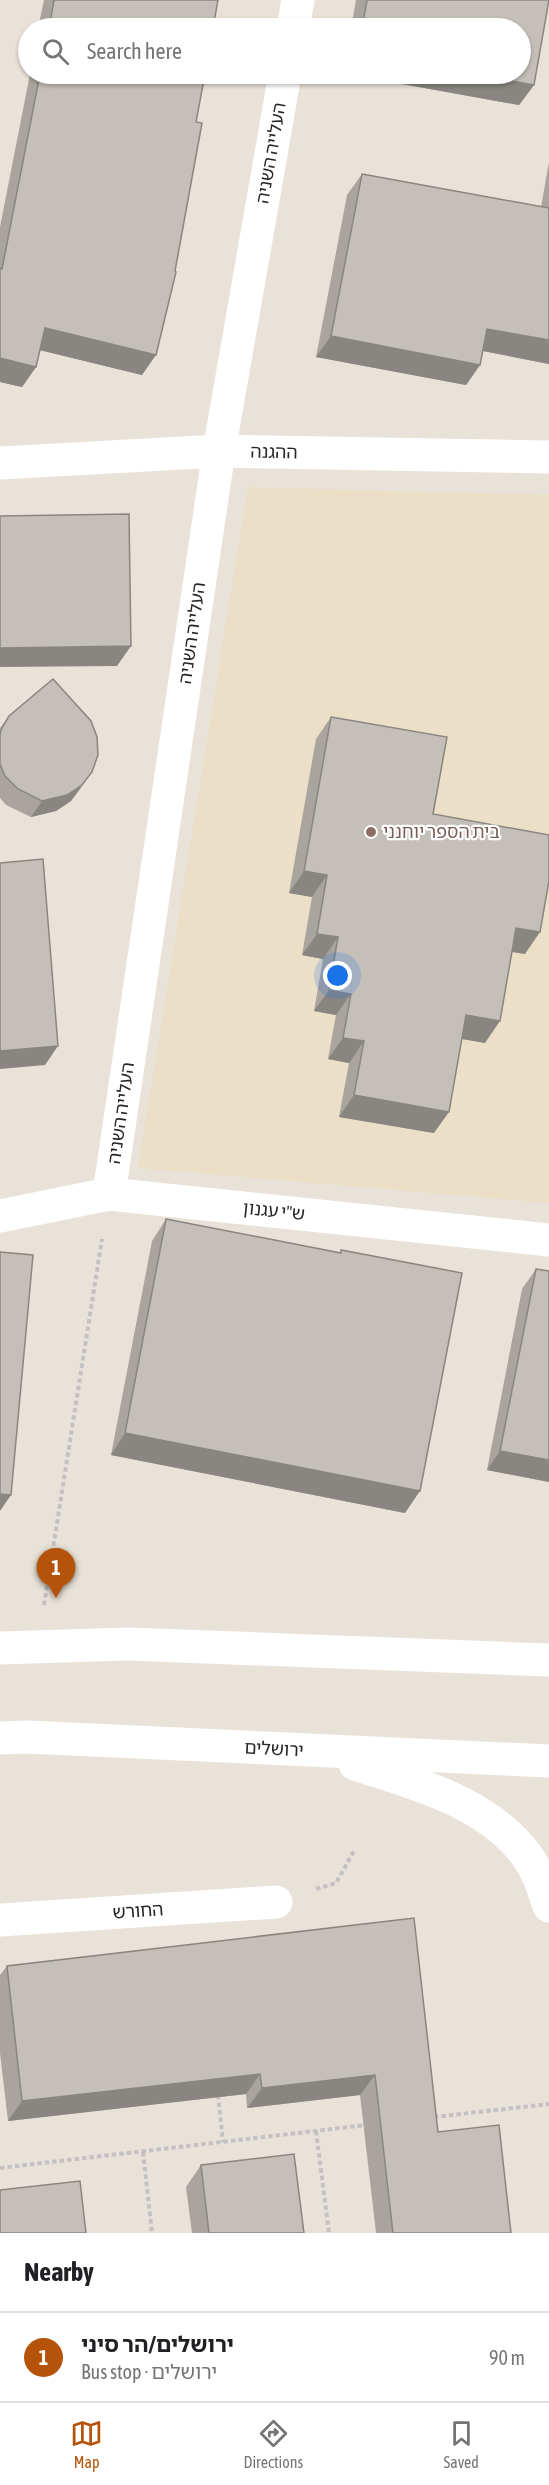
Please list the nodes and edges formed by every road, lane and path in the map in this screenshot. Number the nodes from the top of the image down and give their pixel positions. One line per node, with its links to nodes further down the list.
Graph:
1 (298, 0): 2 (street)
2 (295, 18)
3 (283, 84): 4 (street, העלייה השניה)
4 (219, 451): 5 (street, ההגנה); 6 (street, ההגנה); 7 (street, העלייה השניה)
5 (549, 457)
6 (0, 463)
7 (109, 1194): 8 (street, ש"י עגנון); 9 (street, ש"י עגנון); 10 (path)
8 (0, 1216)
9 (549, 1240)
10 (37, 1647): 11 (street); 12 (street)
11 (0, 1648)
12 (549, 1660)
13 (0, 1738): 14 (street, ירושלים)
14 (316, 1751): 15 (street, ירושלים); 19 (street)
15 (549, 1761)
16 (355, 1850): 17 (path)
17 (336, 1883)
18 (276, 1902): 20 (street, החורש)
19 (549, 1906)
20 (0, 1920)
21 (216, 2083): 26 (path)
22 (549, 2104): 23 (path)
23 (433, 2118)
24 (375, 2124): 25 (path)
25 (316, 2131): 26 (path); 30 (path)
26 (224, 2142): 27 (path)
27 (143, 2152): 28 (path); 29 (path)
28 (0, 2168)
29 (152, 2233)
30 (329, 2233)

